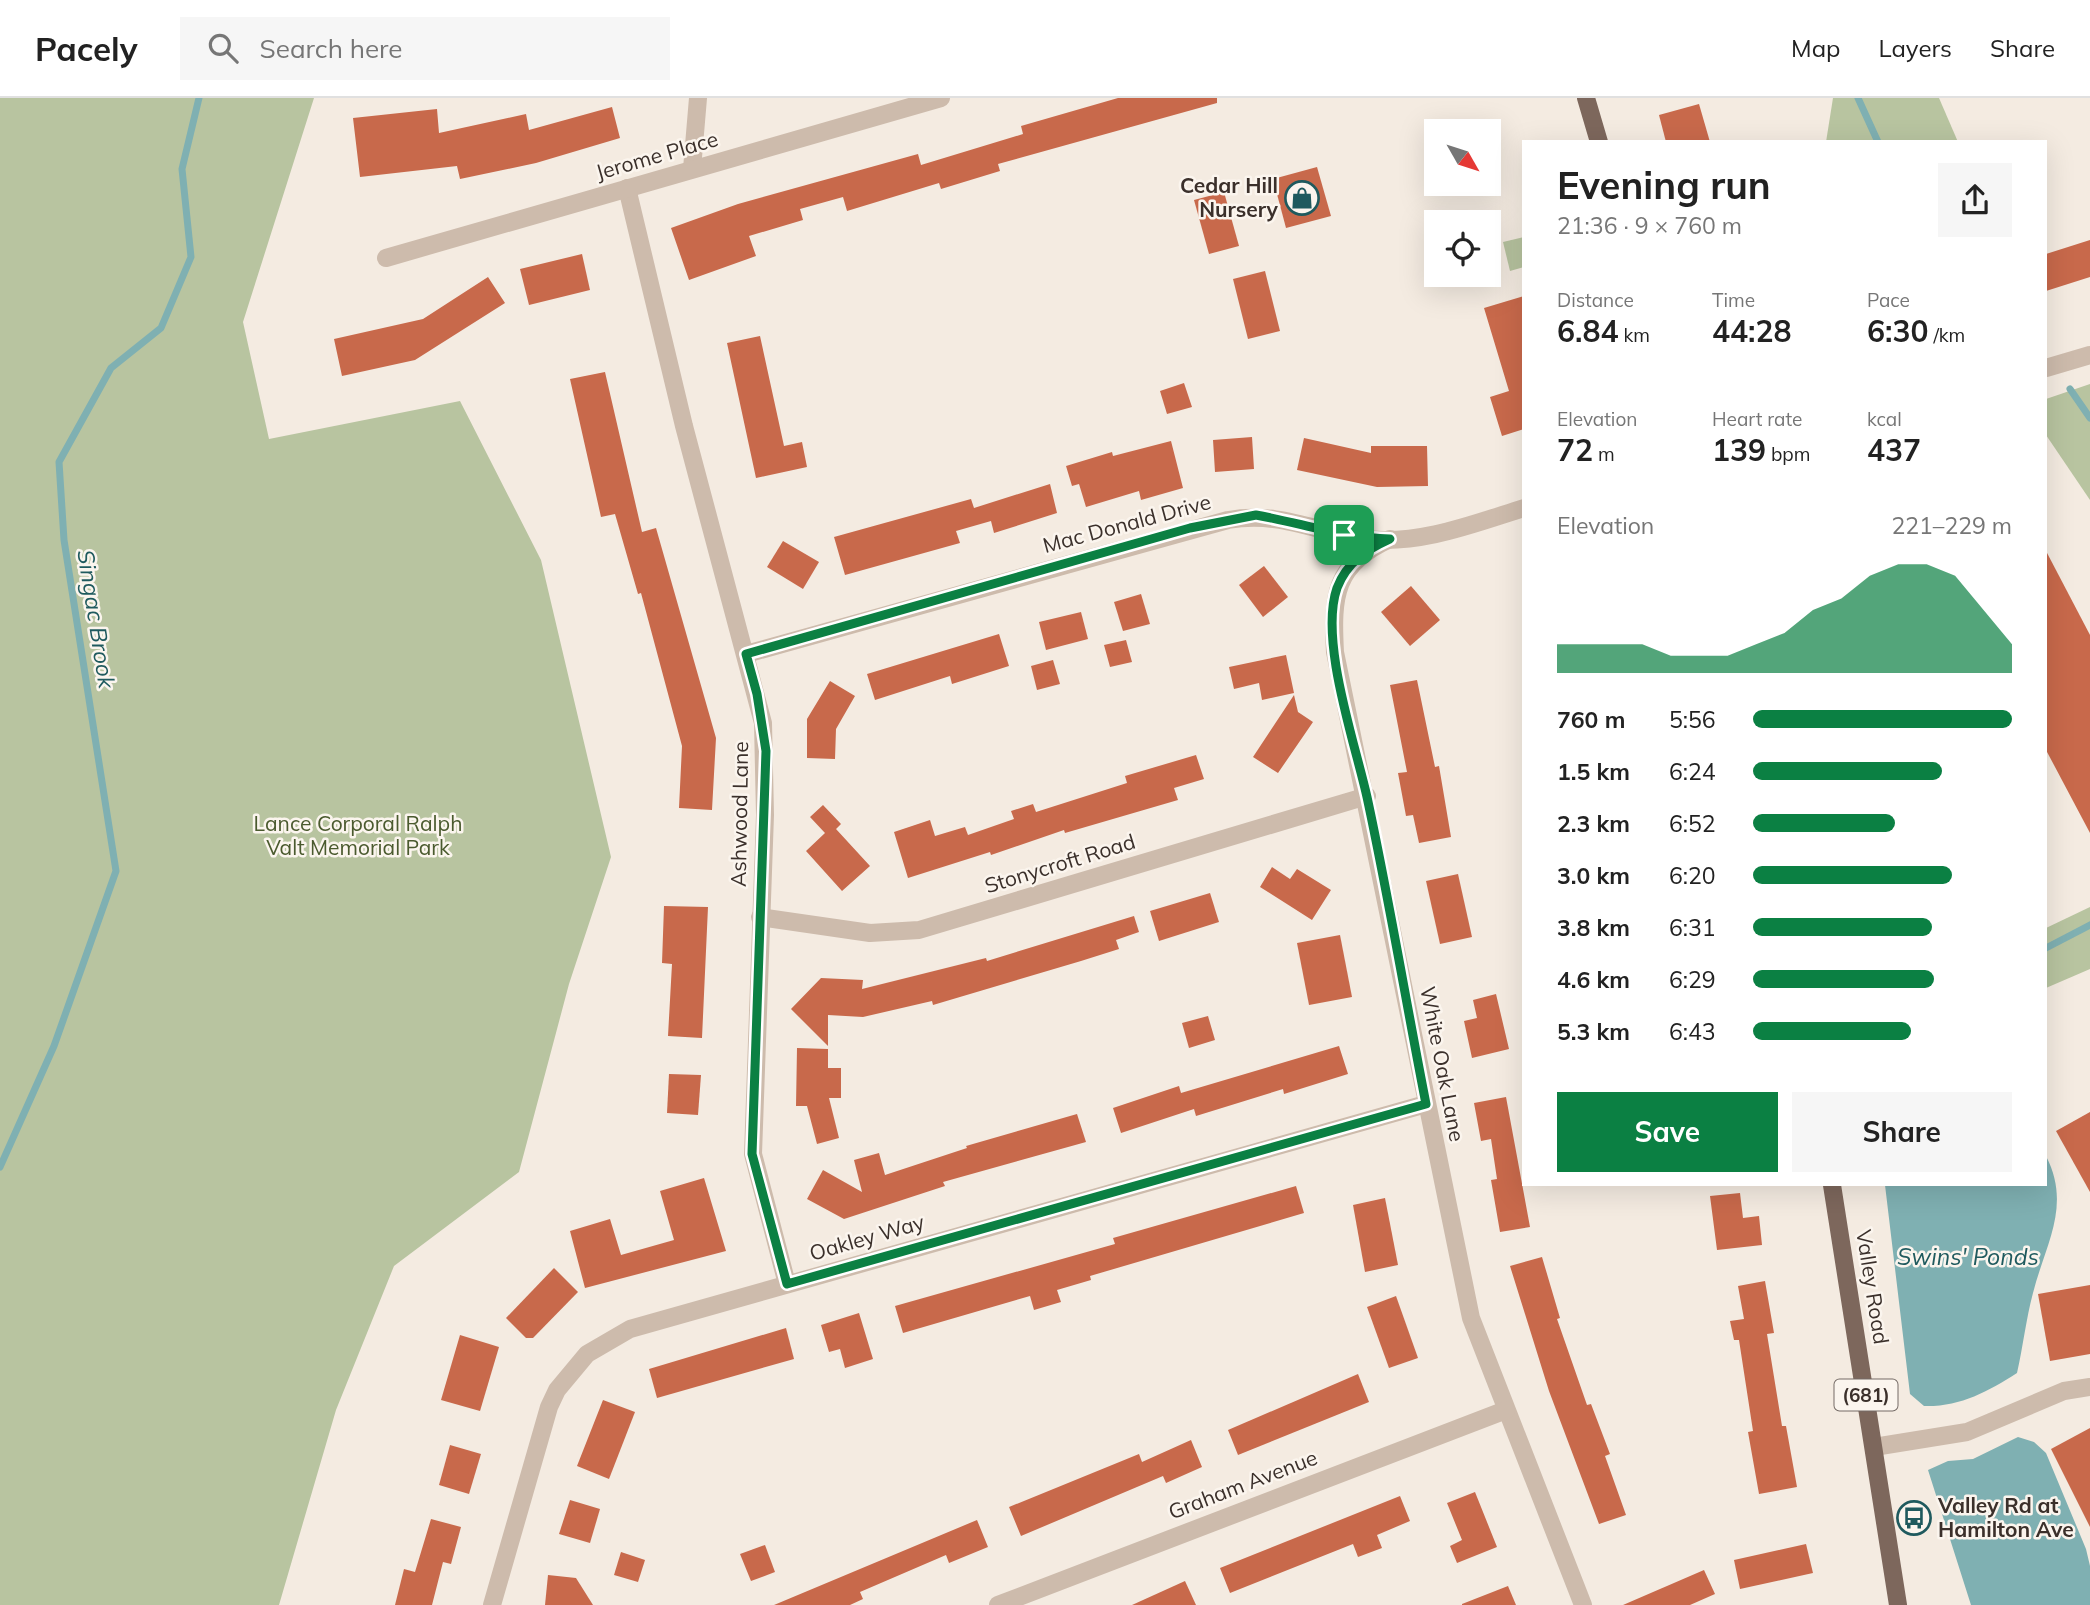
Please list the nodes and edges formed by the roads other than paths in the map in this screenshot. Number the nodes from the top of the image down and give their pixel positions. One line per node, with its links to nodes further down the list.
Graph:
1 (698, 98): 5 (street)
2 (940, 98): 5 (street, Jerome Place)
3 (1586, 98): 4 (main road)
4 (1598, 140)
5 (692, 169): 6 (street, Jerome Place)
6 (627, 188): 7 (street, Jerome Place); 12 (street, Ashwood Lane)
7 (387, 258)
8 (2090, 355): 9 (street)
9 (2047, 368)
10 (1522, 509): 11 (street, Mac Donald Drive)
11 (1390, 539): 12 (street, Mac Donald Drive); 13 (street, White Oak Lane)
12 (746, 654): 14 (street, Ashwood Lane)
13 (1367, 796): 14 (street, Stonycroft Road); 15 (street, White Oak Lane)
14 (760, 917): 17 (street, Ashwood Lane)
15 (1426, 1104): 17 (street, Oakley Way); 19 (street, White Oak Lane)
16 (1832, 1186): 20 (main road, Valley Road / (681))
17 (787, 1284): 21 (street, Oakley Way)
18 (2090, 1387): 20 (street)
19 (1506, 1410): 22 (street, Graham Avenue); 23 (street, White Oak Lane)
20 (1874, 1447): 24 (main road, Valley Road / (681))
21 (492, 1605)
22 (998, 1605)
23 (1583, 1605)
24 (1898, 1605)

